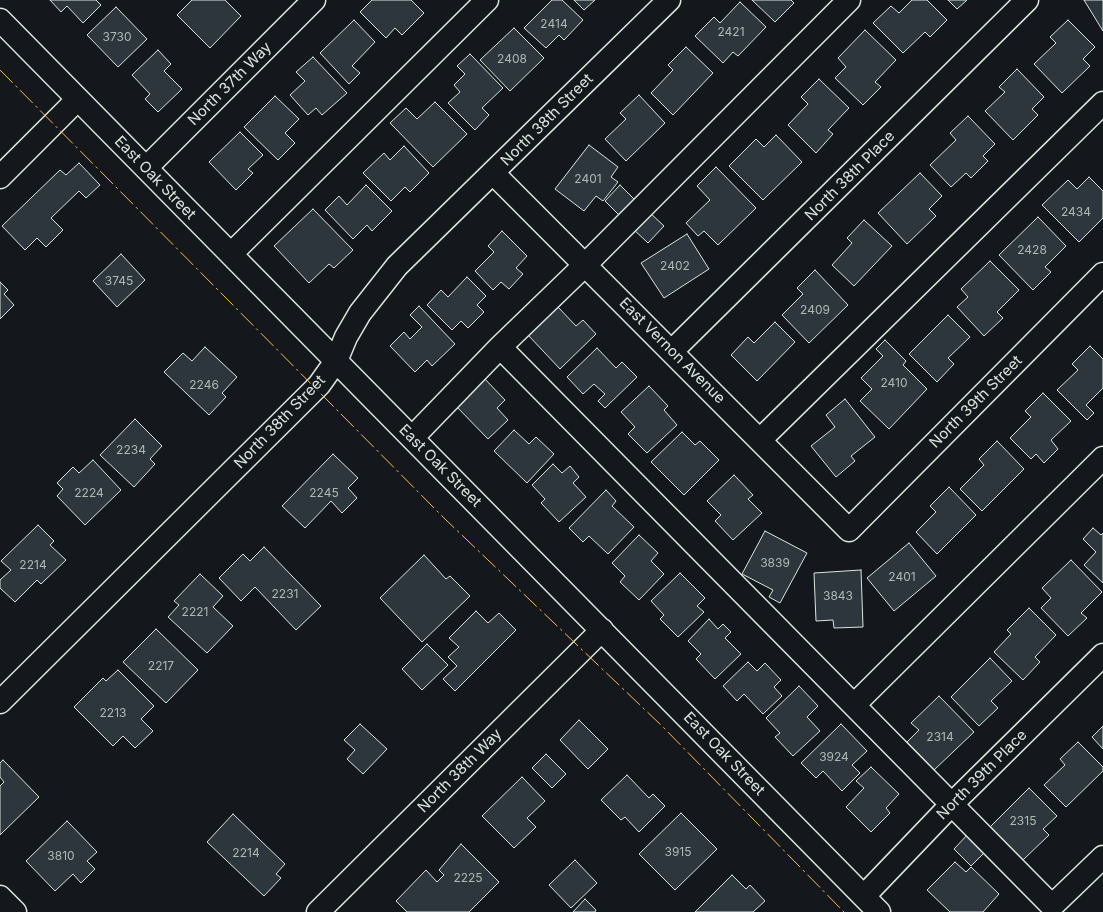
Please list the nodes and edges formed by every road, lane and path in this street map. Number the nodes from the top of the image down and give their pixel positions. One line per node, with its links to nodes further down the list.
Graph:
1 (314, 0): 9 (street, North 37th Way)
2 (487, 0): 12 (street)
3 (669, 0): 10 (street, North 38th Street)
4 (849, 0): 13 (street)
5 (1027, 0): 16 (street, North 38th Place)
6 (0, 20): 7 (street, East Oak Street)
7 (78, 98): 9 (street, East Oak Street); 11 (street)
8 (1103, 103): 19 (street)
9 (146, 168): 12 (street, East Oak Street)
10 (493, 173): 13 (street, East Vernon Avenue); 17 (street, North 38th Street)
11 (0, 177)
12 (230, 254): 17 (street, East Oak Street)
13 (586, 264): 15 (street); 16 (street, East Vernon Avenue)
14 (1103, 274): 21 (street, North 39th Street)
15 (500, 347): 18 (street); 25 (street)
16 (672, 351): 19 (street, East Vernon Avenue)
17 (336, 361): 18 (street, East Oak Street); 24 (street, North 38th Street)
18 (412, 438): 22 (street, East Oak Street)
19 (760, 440): 21 (street, East Vernon Avenue)
20 (1103, 458): 25 (street)
21 (849, 530)
22 (602, 630): 28 (street, East Oak Street); 29 (street, North 38th Way)
23 (1103, 655): 26 (street, North 39th Place)
24 (0, 702)
25 (854, 705): 26 (street)
26 (952, 804): 27 (street); 28 (street, North 39th Place)
27 (1103, 857)
28 (872, 904)
29 (318, 912)

